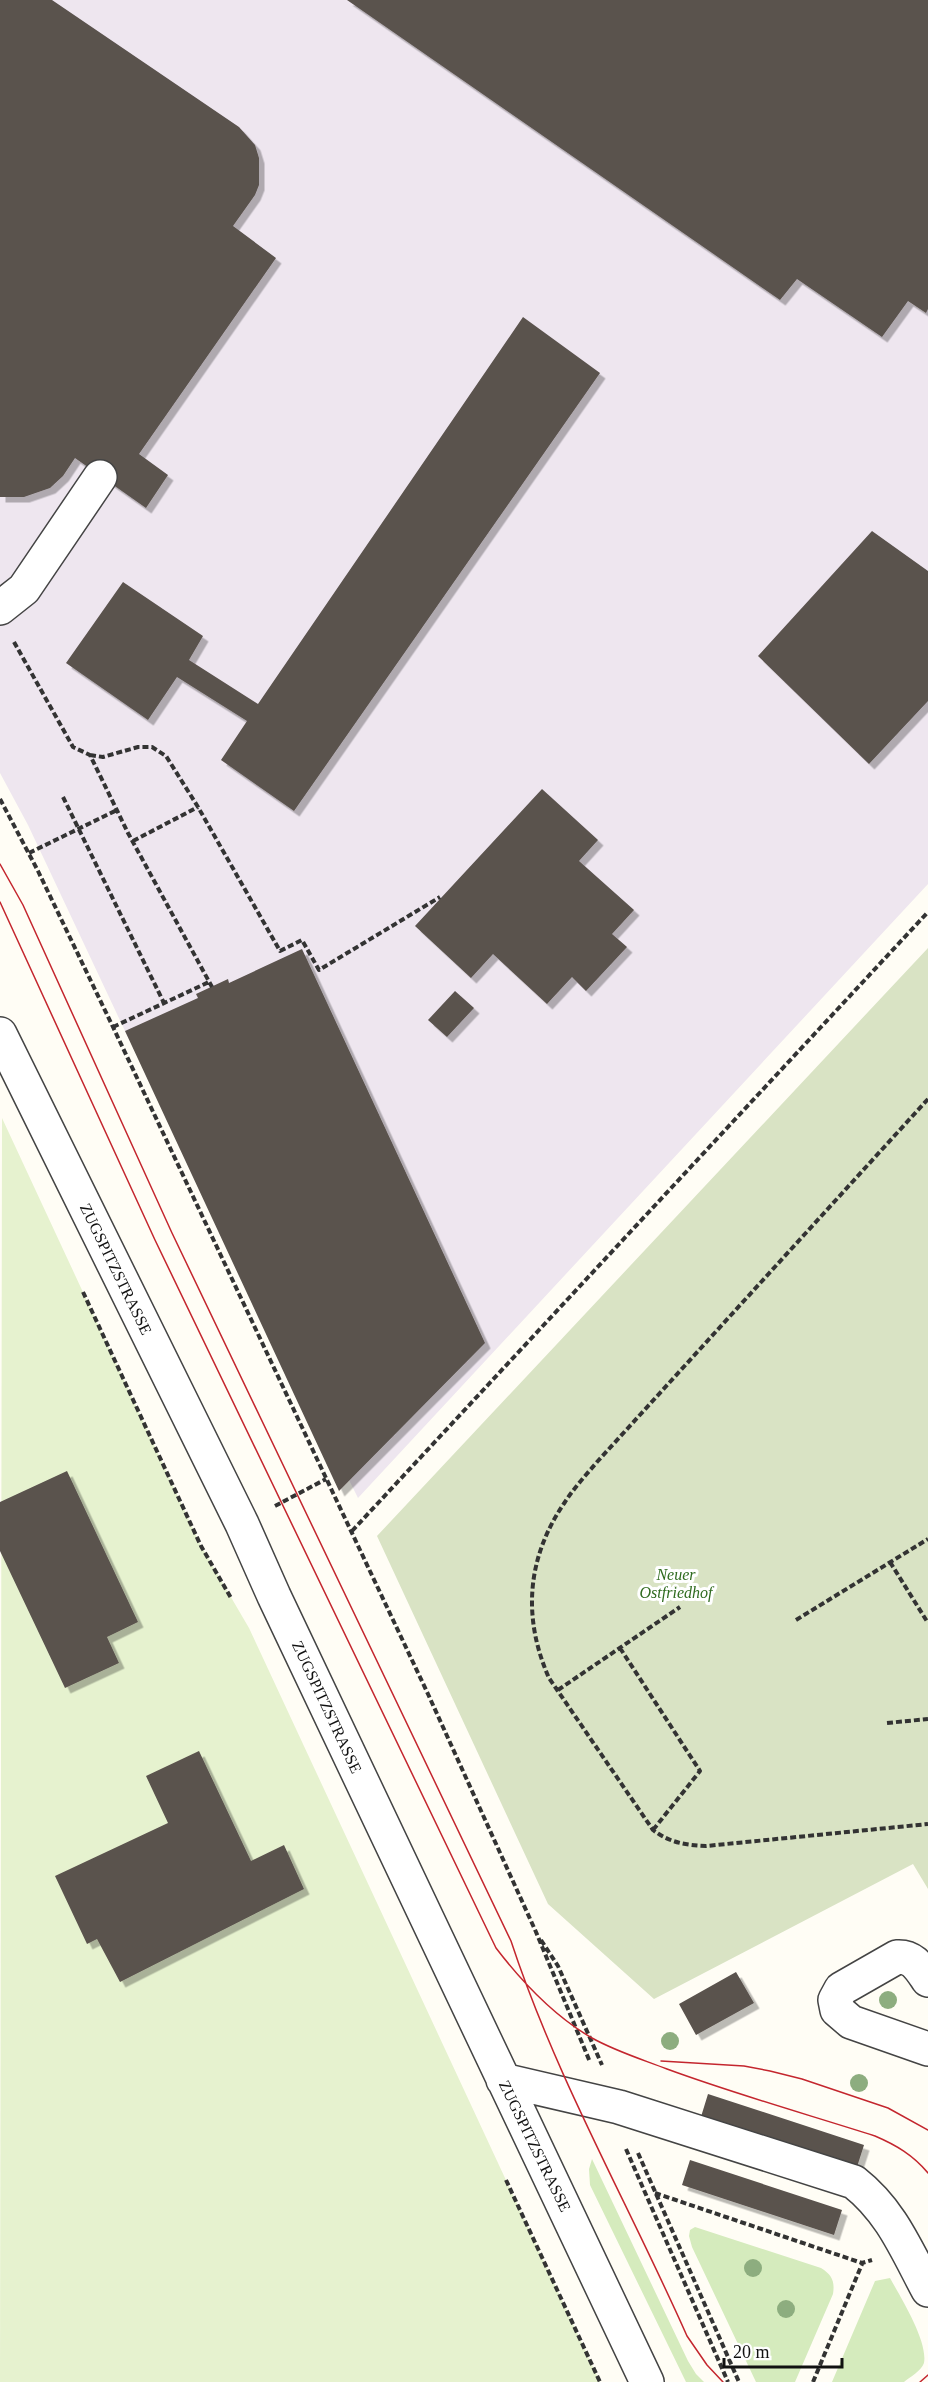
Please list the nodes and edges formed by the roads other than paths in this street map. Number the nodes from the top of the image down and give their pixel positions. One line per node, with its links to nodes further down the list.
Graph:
1 (100, 477): 2 (street)
2 (6, 623)
3 (0, 1034): 6 (street, ZUGSPITZSTRASSE)
4 (928, 1980): 5 (street)
5 (928, 2049)
6 (503, 2080): 7 (street); 8 (street, ZUGSPITZSTRASSE)
7 (928, 2290)
8 (648, 2382)

